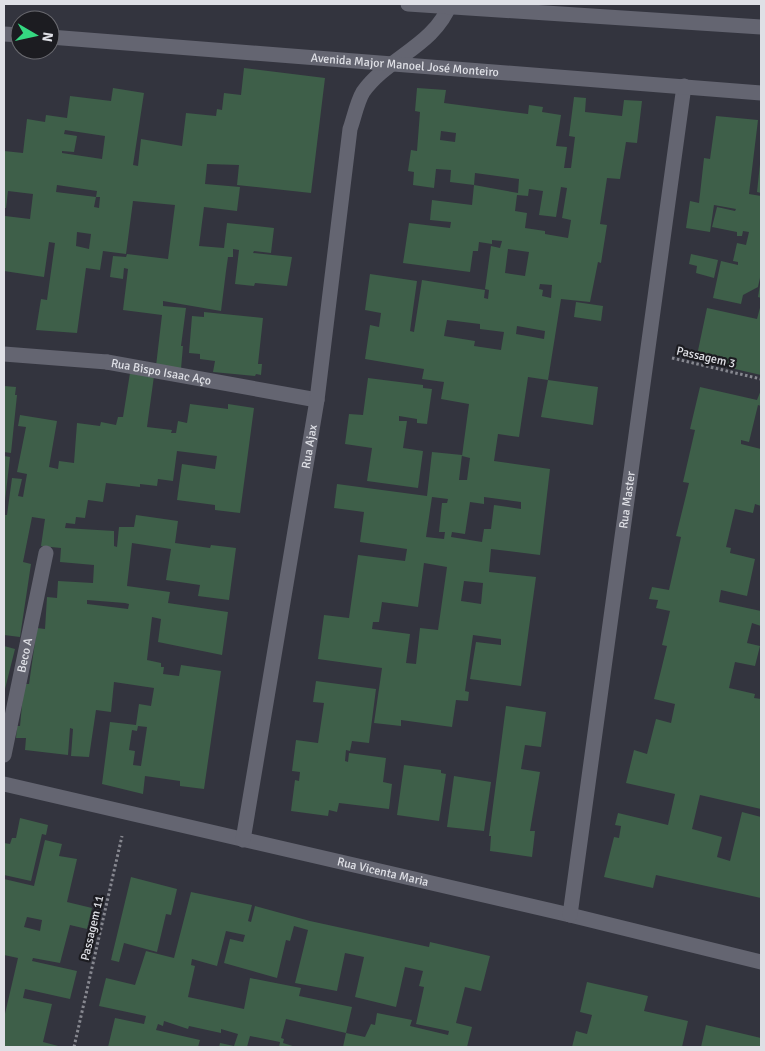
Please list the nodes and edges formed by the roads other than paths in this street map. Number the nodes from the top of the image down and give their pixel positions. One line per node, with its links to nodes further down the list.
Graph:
1 (408, 4): 2 (street)
2 (450, 5): 3 (street); 5 (street, Rua Ajax)
3 (761, 27)
4 (60, 38): 5 (street, Avenida Major Manoel José Monteiro)
5 (391, 64): 6 (street, Avenida Major Manoel José Monteiro); 9 (street, Rua Ajax)
6 (684, 86): 7 (street, Avenida Major Manoel José Monteiro); 14 (street, Rua Master)
7 (761, 93)
8 (4, 354): 9 (street, Rua Bispo Isaac Aço)
9 (317, 400): 13 (street, Rua Ajax)
10 (46, 553): 11 (street, Beco A)
11 (4, 755)
12 (4, 784): 13 (street, Rua Vicenta Maria)
13 (243, 840): 14 (street, Rua Vicenta Maria)
14 (570, 915): 15 (street, Rua Vicenta Maria)
15 (761, 962)

